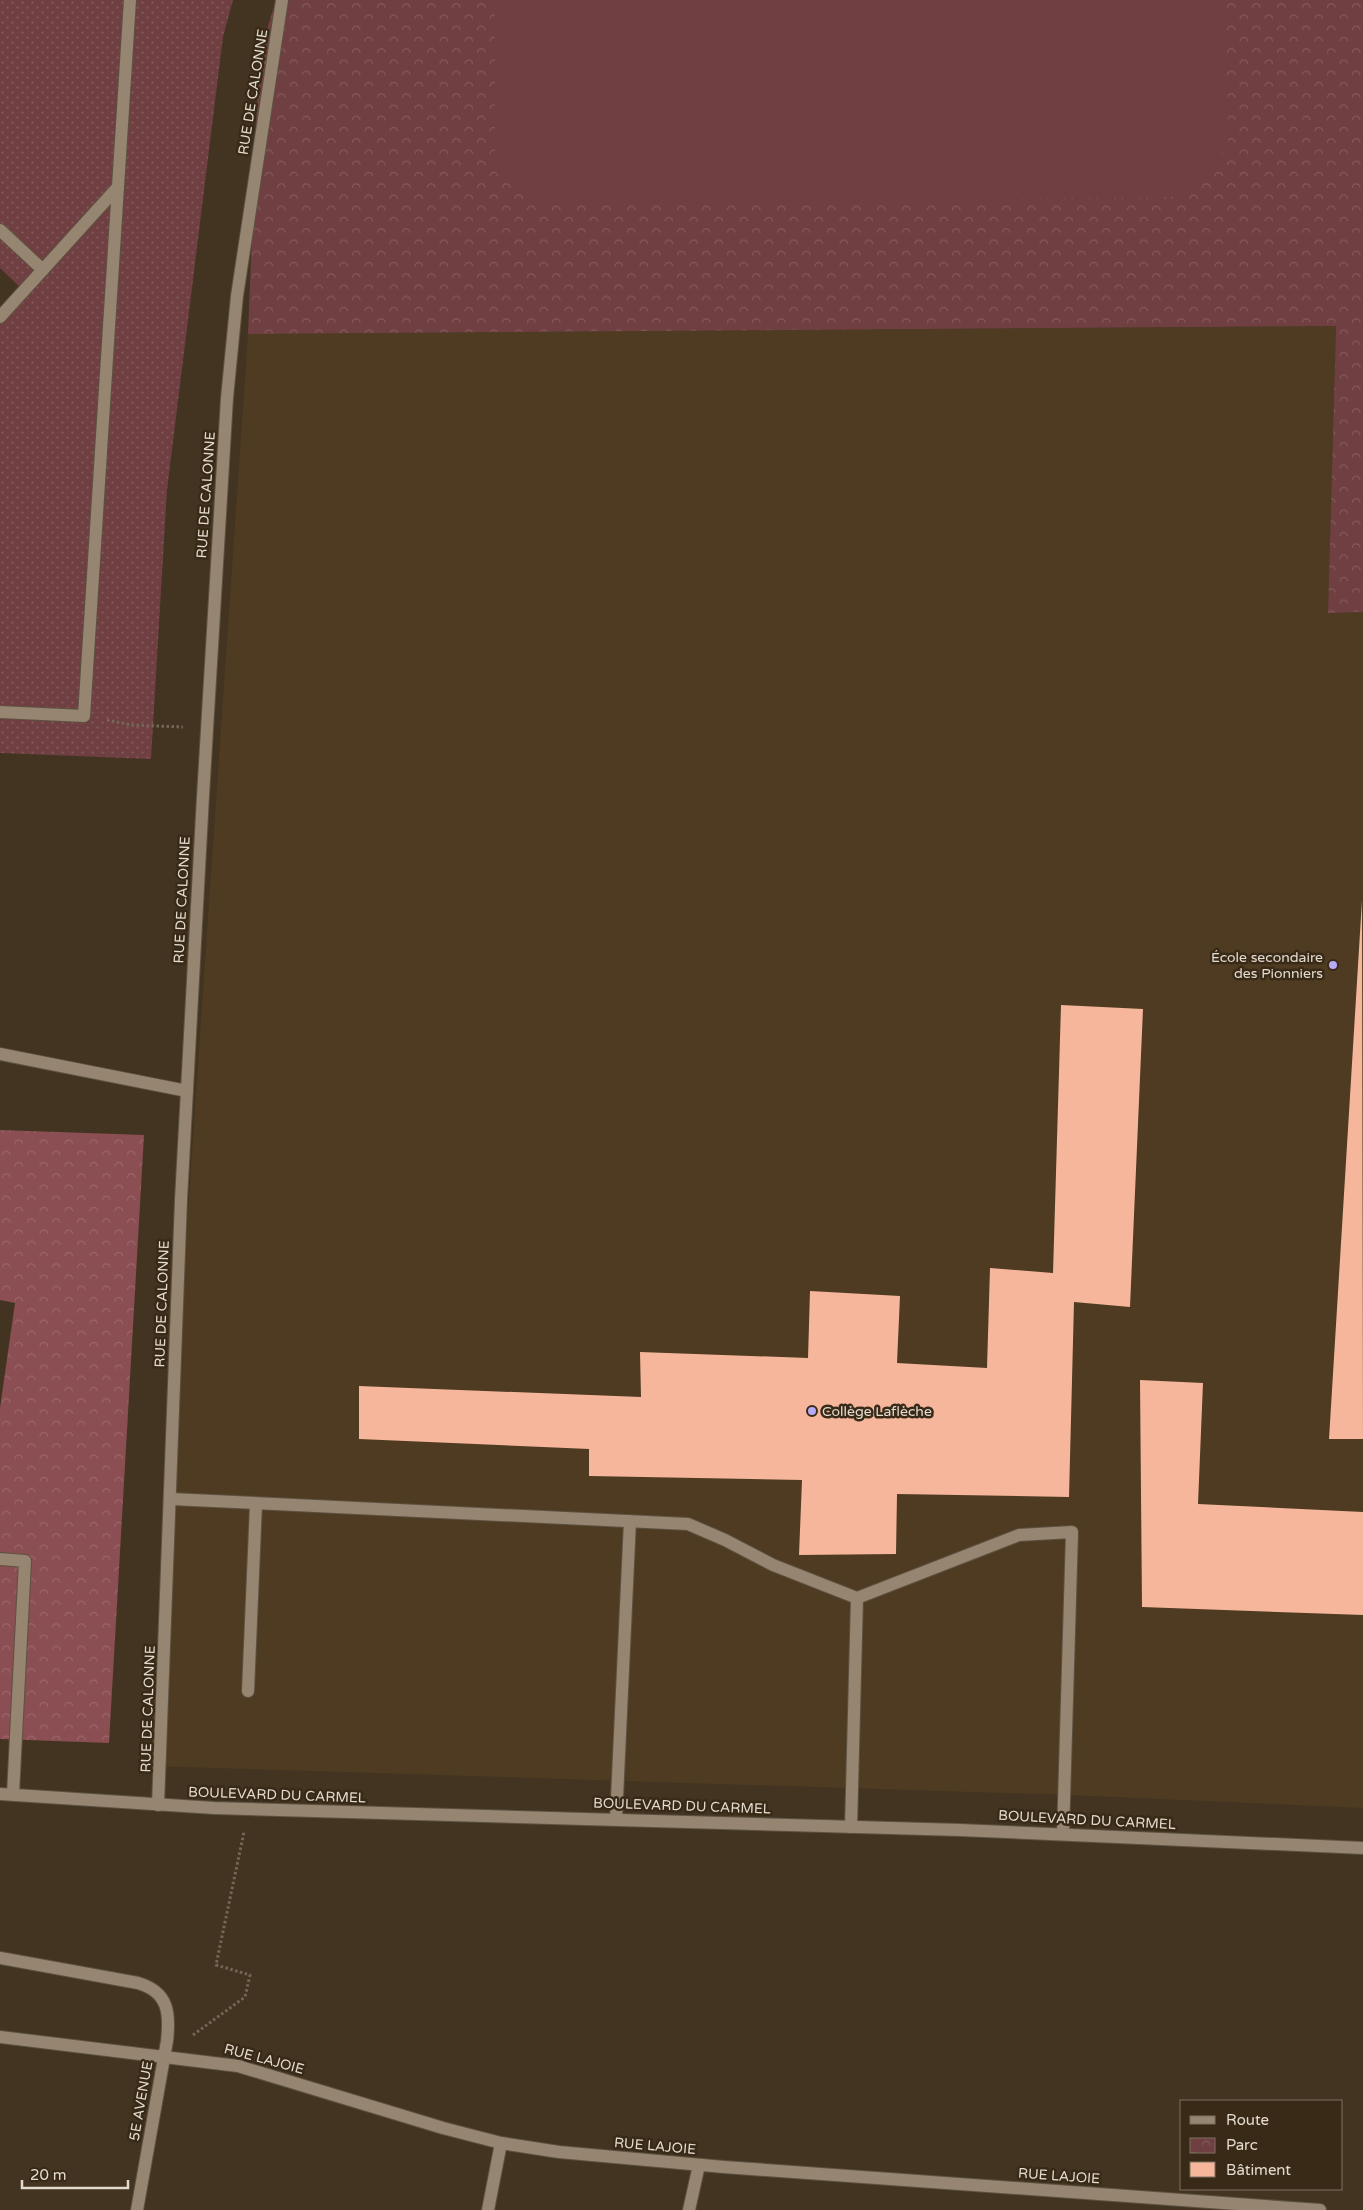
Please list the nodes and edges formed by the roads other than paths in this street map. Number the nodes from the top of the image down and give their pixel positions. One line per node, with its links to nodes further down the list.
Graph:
1 (130, 0): 3 (street)
2 (282, 0): 9 (street, RUE DE CALONNE)
3 (117, 188): 5 (street); 7 (street)
4 (0, 230): 5 (street)
5 (44, 270): 6 (street)
6 (0, 318)
7 (0, 712)
8 (0, 1054): 9 (street)
9 (187, 1091): 10 (street, RUE DE CALONNE)
10 (170, 1499): 11 (street); 17 (street, RUE DE CALONNE)
11 (256, 1504): 12 (street); 15 (street)
12 (630, 1521): 14 (street); 18 (street)
13 (0, 1559): 16 (street)
14 (857, 1598): 19 (street); 20 (street)
15 (248, 1691)
16 (6, 1794): 17 (street, BOULEVARD DU CARMEL)
17 (158, 1805): 18 (street, BOULEVARD DU CARMEL)
18 (616, 1819): 19 (street, BOULEVARD DU CARMEL)
19 (851, 1827): 20 (street, BOULEVARD DU CARMEL)
20 (1063, 1834): 21 (street, BOULEVARD DU CARMEL)
21 (1363, 1848)
22 (0, 1958): 24 (street, 5E AVENUE)
23 (0, 2036): 24 (street, RUE LAJOIE)
24 (165, 2056): 25 (street, RUE LAJOIE); 27 (street, 5E AVENUE)
25 (501, 2144): 26 (street, RUE LAJOIE); 28 (street)
26 (699, 2165): 29 (street); 30 (street, RUE LAJOIE)
27 (136, 2210)
28 (488, 2210)
29 (690, 2210)
30 (1320, 2210)

